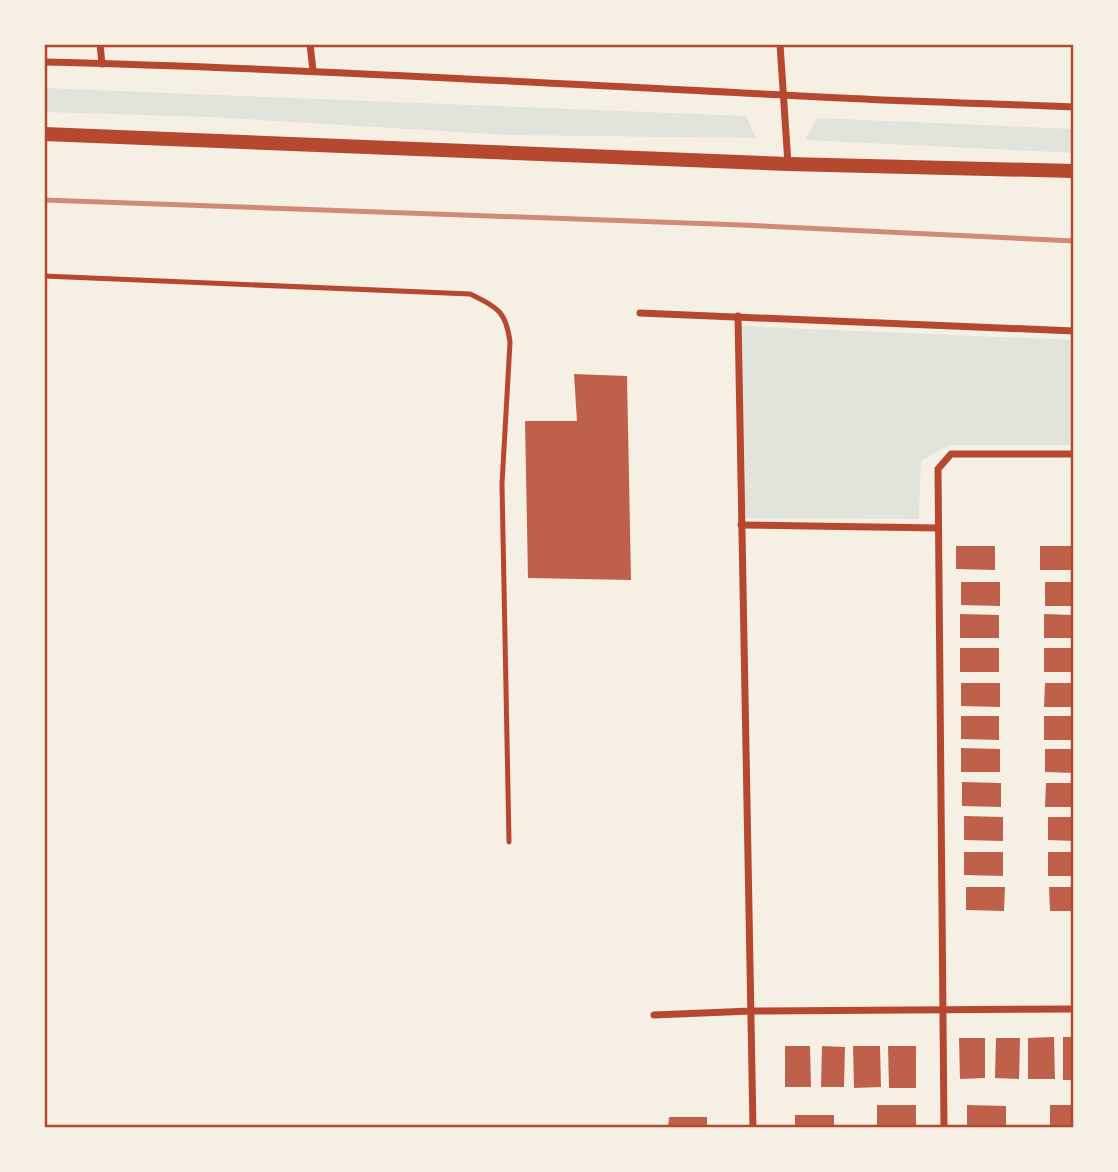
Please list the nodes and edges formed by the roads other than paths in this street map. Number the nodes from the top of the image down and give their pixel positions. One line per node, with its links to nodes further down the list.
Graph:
1 (100, 44): 5 (street)
2 (310, 44): 6 (street)
3 (780, 44): 7 (street)
4 (44, 62): 5 (street)
5 (102, 64): 6 (street)
6 (313, 71): 7 (street)
7 (785, 96): 8 (street); 10 (street)
8 (1074, 107)
9 (44, 134): 10 (main road)
10 (788, 164): 11 (main road)
11 (1074, 171)
12 (44, 276): 19 (lane)
13 (640, 313): 14 (street)
14 (738, 316): 15 (street); 17 (street)
15 (1074, 331)
16 (1074, 454): 18 (street)
17 (741, 525): 18 (street); 22 (street)
18 (938, 528): 20 (street)
19 (509, 842)
20 (943, 1009): 21 (street); 22 (street); 25 (street)
21 (1074, 1009)
22 (751, 1011): 23 (street); 24 (street)
23 (654, 1015)
24 (753, 1128)
25 (944, 1128)

